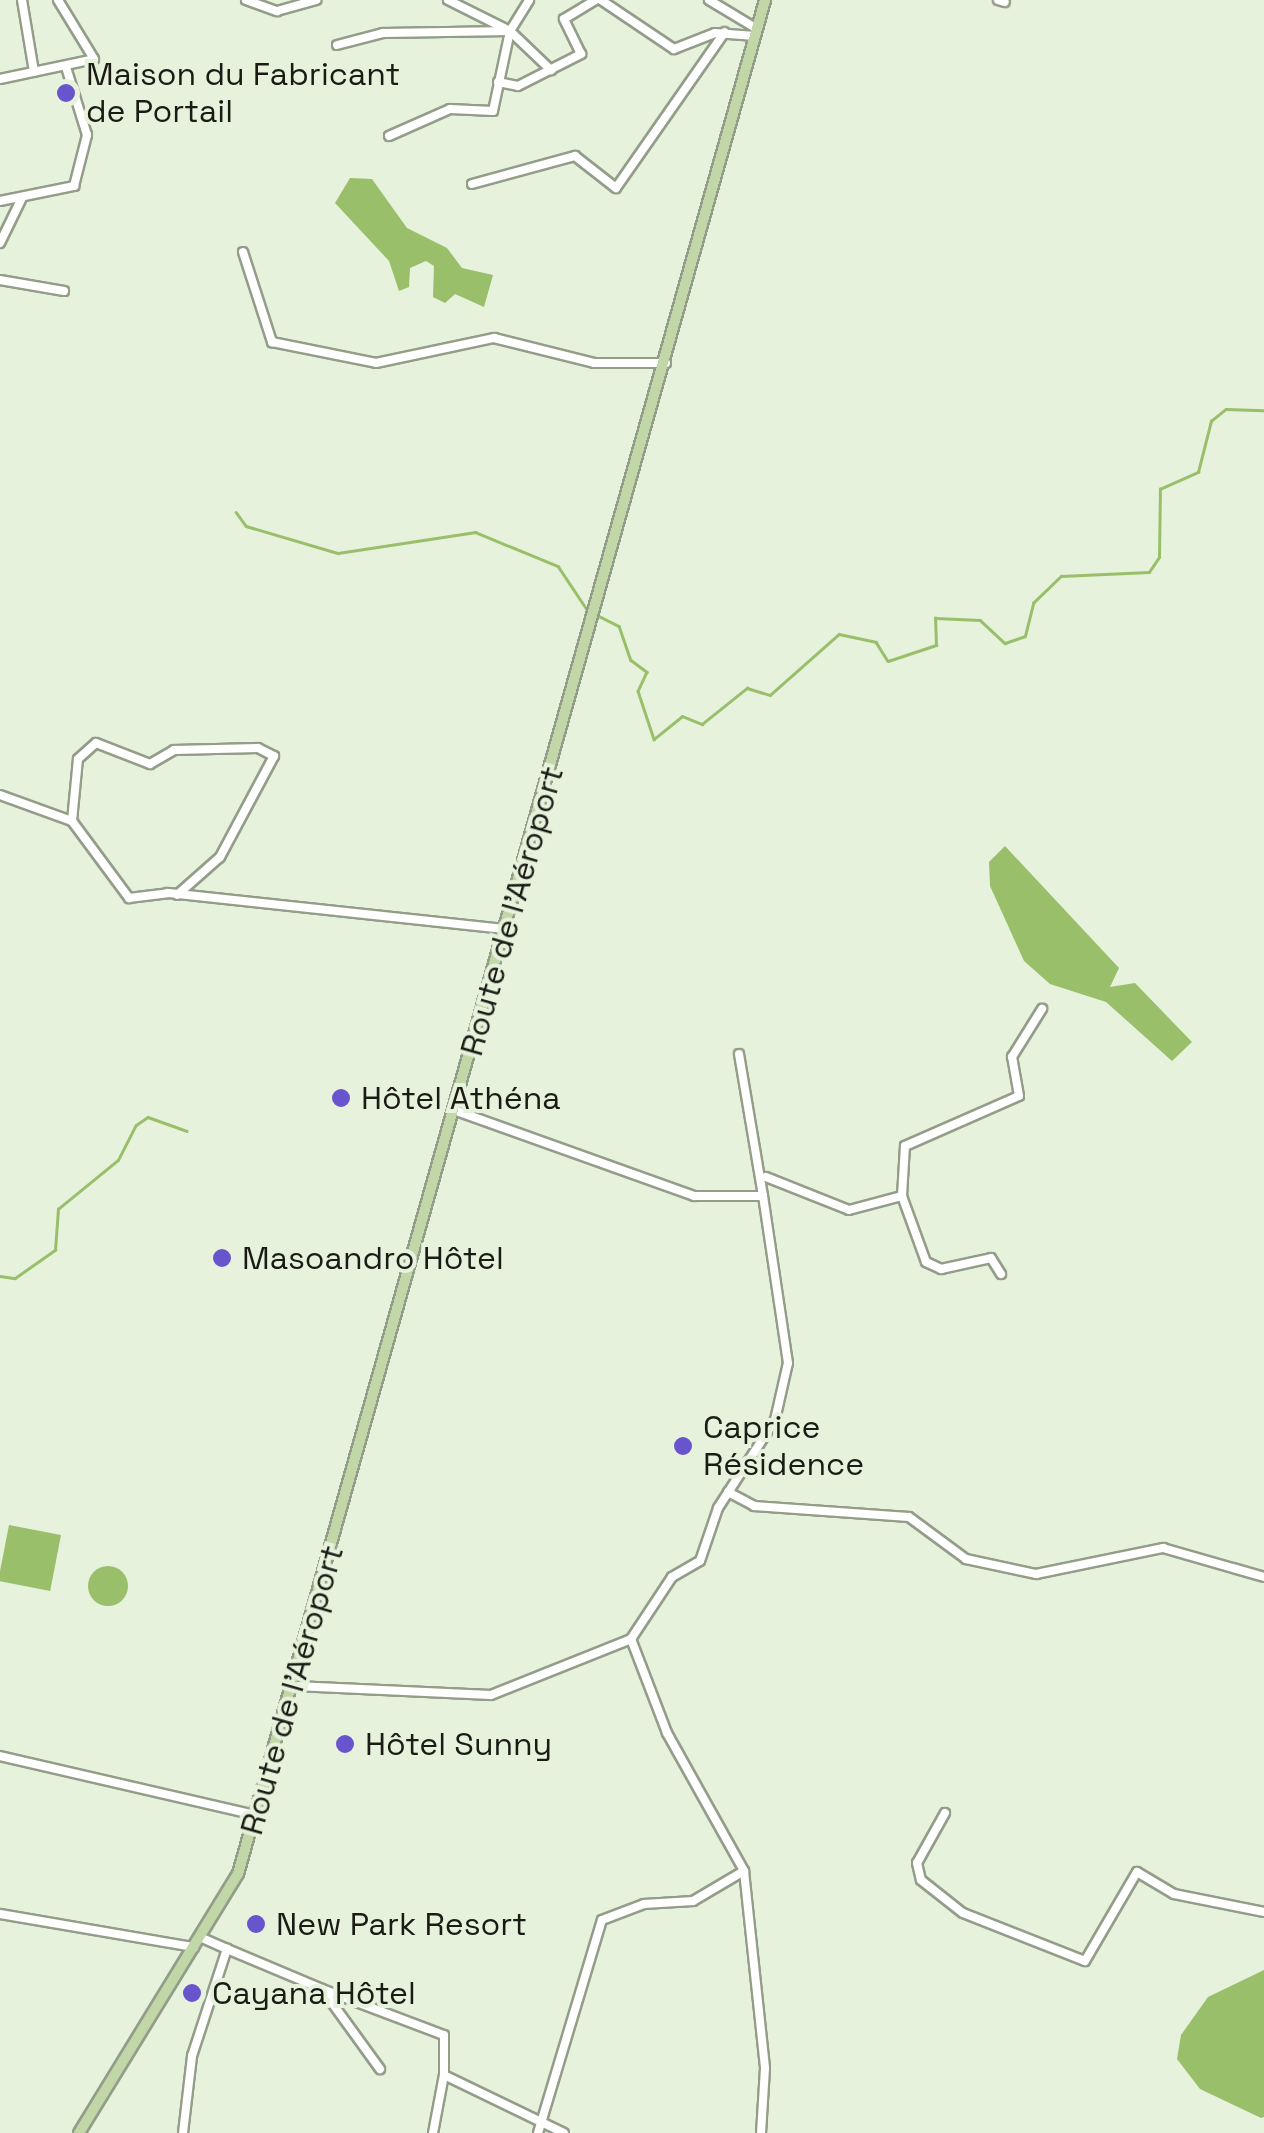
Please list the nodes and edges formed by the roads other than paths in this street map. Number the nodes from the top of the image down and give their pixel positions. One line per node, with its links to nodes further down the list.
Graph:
1 (22, 0): 16 (street)
2 (58, 0): 14 (street)
3 (246, 0): 4 (street)
4 (316, 0)
5 (448, 0): 10 (street)
6 (530, 0): 10 (street)
7 (598, 0): 11 (street); 15 (street)
8 (709, 0): 12 (street)
9 (765, 0): 12 (main road, Route de l'Aéroport)
10 (510, 31): 13 (street); 15 (street); 18 (street)
11 (725, 32): 12 (street); 20 (street)
12 (756, 32): 27 (main road, Route de l'Aéroport)
13 (337, 45)
14 (66, 68): 16 (street); 21 (street)
15 (551, 70): 18 (street)
16 (34, 72): 17 (street)
17 (0, 79)
18 (498, 82): 19 (street)
19 (389, 136)
20 (472, 184)
21 (21, 200): 22 (street); 23 (street)
22 (0, 201)
23 (0, 244)
24 (243, 252): 27 (street)
25 (0, 280): 26 (street)
26 (64, 291)
27 (666, 364): 31 (main road, Route de l'Aéroport)
28 (1, 796): 29 (street)
29 (72, 820): 30 (street); 30 (street)
30 (173, 894): 31 (street)
31 (506, 929): 34 (main road, Route de l'Aéroport)
32 (1042, 1009): 37 (street)
33 (739, 1054): 35 (street)
34 (460, 1112): 36 (street); 42 (main road, Route de l'Aéroport)
35 (766, 1177): 36 (street); 37 (street)
36 (763, 1196): 39 (street)
37 (902, 1196): 38 (street)
38 (1001, 1274)
39 (728, 1492): 40 (street); 41 (street)
40 (1264, 1577)
41 (631, 1638): 42 (street); 46 (street)
42 (295, 1686): 45 (main road, Route de l'Aéroport)
43 (0, 1756): 45 (street)
44 (945, 1813): 47 (street)
45 (256, 1815): 49 (main road, Route de l'Aéroport)
46 (744, 1871): 54 (street); 59 (street)
47 (1264, 1912)
48 (0, 1914): 49 (street)
49 (197, 1942): 50 (street); 55 (main road, Route de l'Aéroport)
50 (228, 1949): 51 (street); 56 (street)
51 (322, 1988): 52 (street); 53 (street)
52 (380, 2069)
53 (444, 2075): 54 (street); 57 (street)
54 (538, 2128): 58 (street)
55 (79, 2133)
56 (182, 2133)
57 (434, 2133)
58 (564, 2133)
59 (762, 2133)

